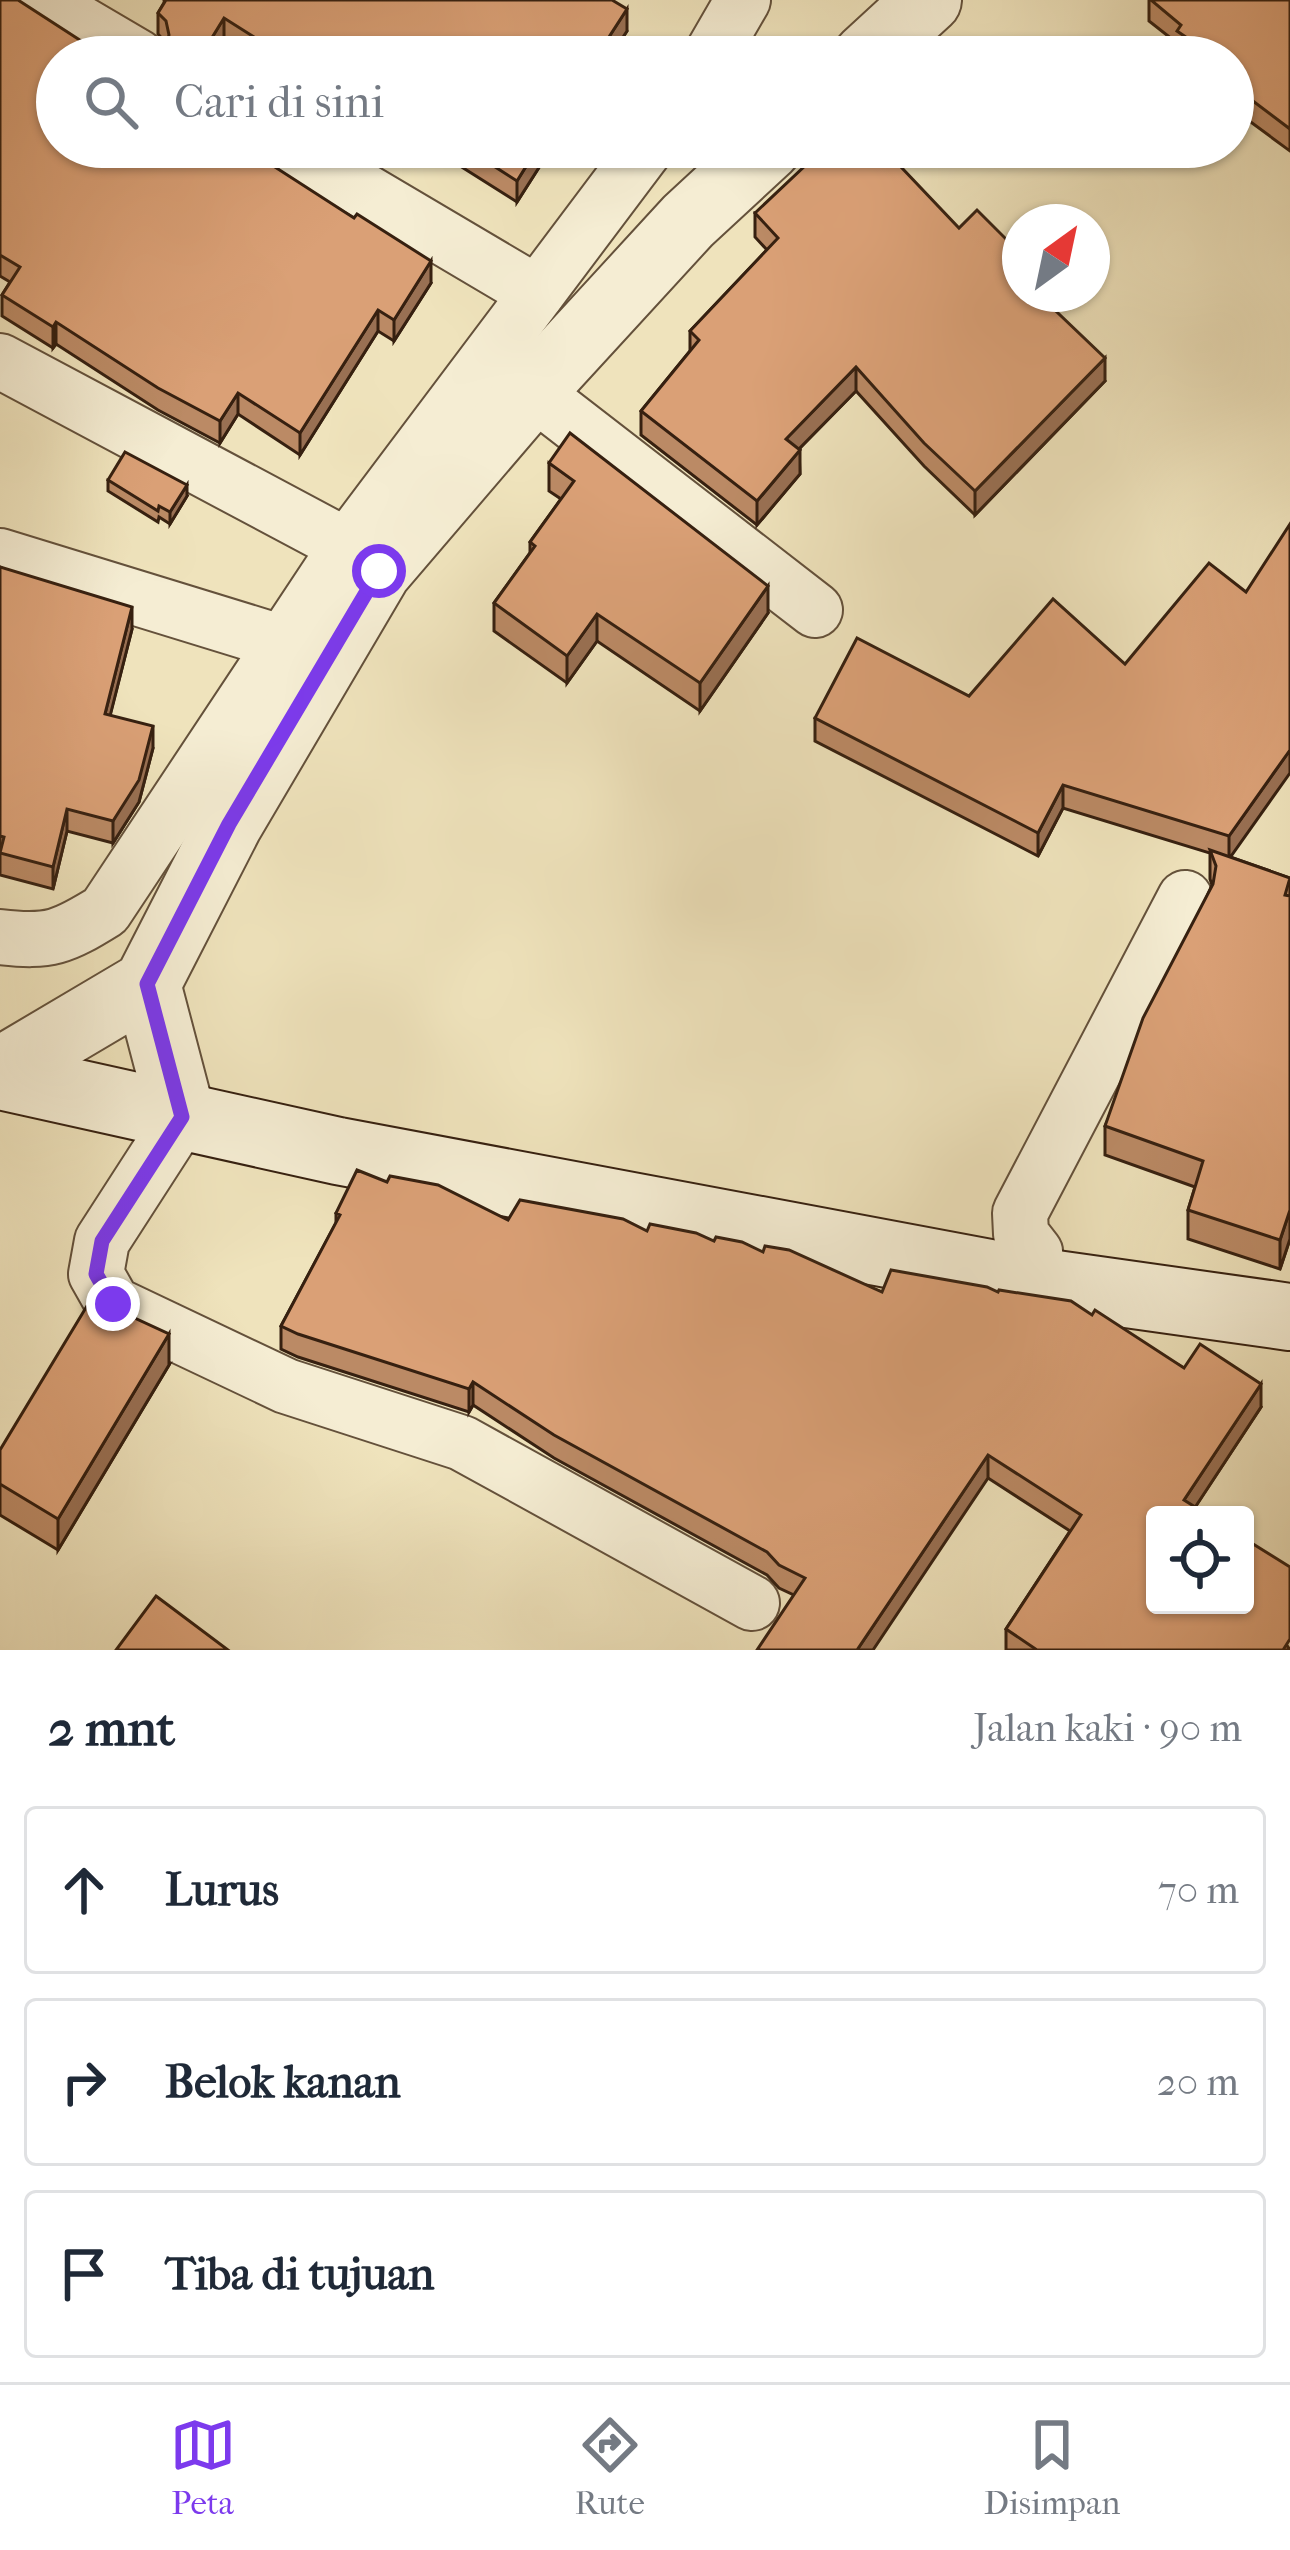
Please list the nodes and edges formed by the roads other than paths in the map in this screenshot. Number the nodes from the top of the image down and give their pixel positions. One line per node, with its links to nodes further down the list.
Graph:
1 (41, 0): 4 (street)
2 (928, 0): 6 (street)
3 (734, 3): 5 (street)
4 (102, 36)
5 (719, 36)
6 (889, 36)
7 (326, 168): 10 (street)
8 (631, 168): 10 (street)
9 (745, 168): 12 (street)
10 (537, 292): 13 (street)
11 (0, 361): 13 (street)
12 (532, 391): 15 (street); 20 (street)
13 (347, 546): 16 (street)
14 (0, 556): 16 (street)
15 (815, 610)
16 (283, 643): 18 (street)
17 (1185, 898): 23 (street)
18 (105, 911): 19 (street); 20 (street)
19 (0, 937)
20 (157, 963): 21 (street); 22 (street)
21 (0, 1074): 22 (street)
22 (182, 1117): 23 (street); 25 (street)
23 (1028, 1280): 24 (street)
24 (1290, 1317)
25 (752, 1603)

